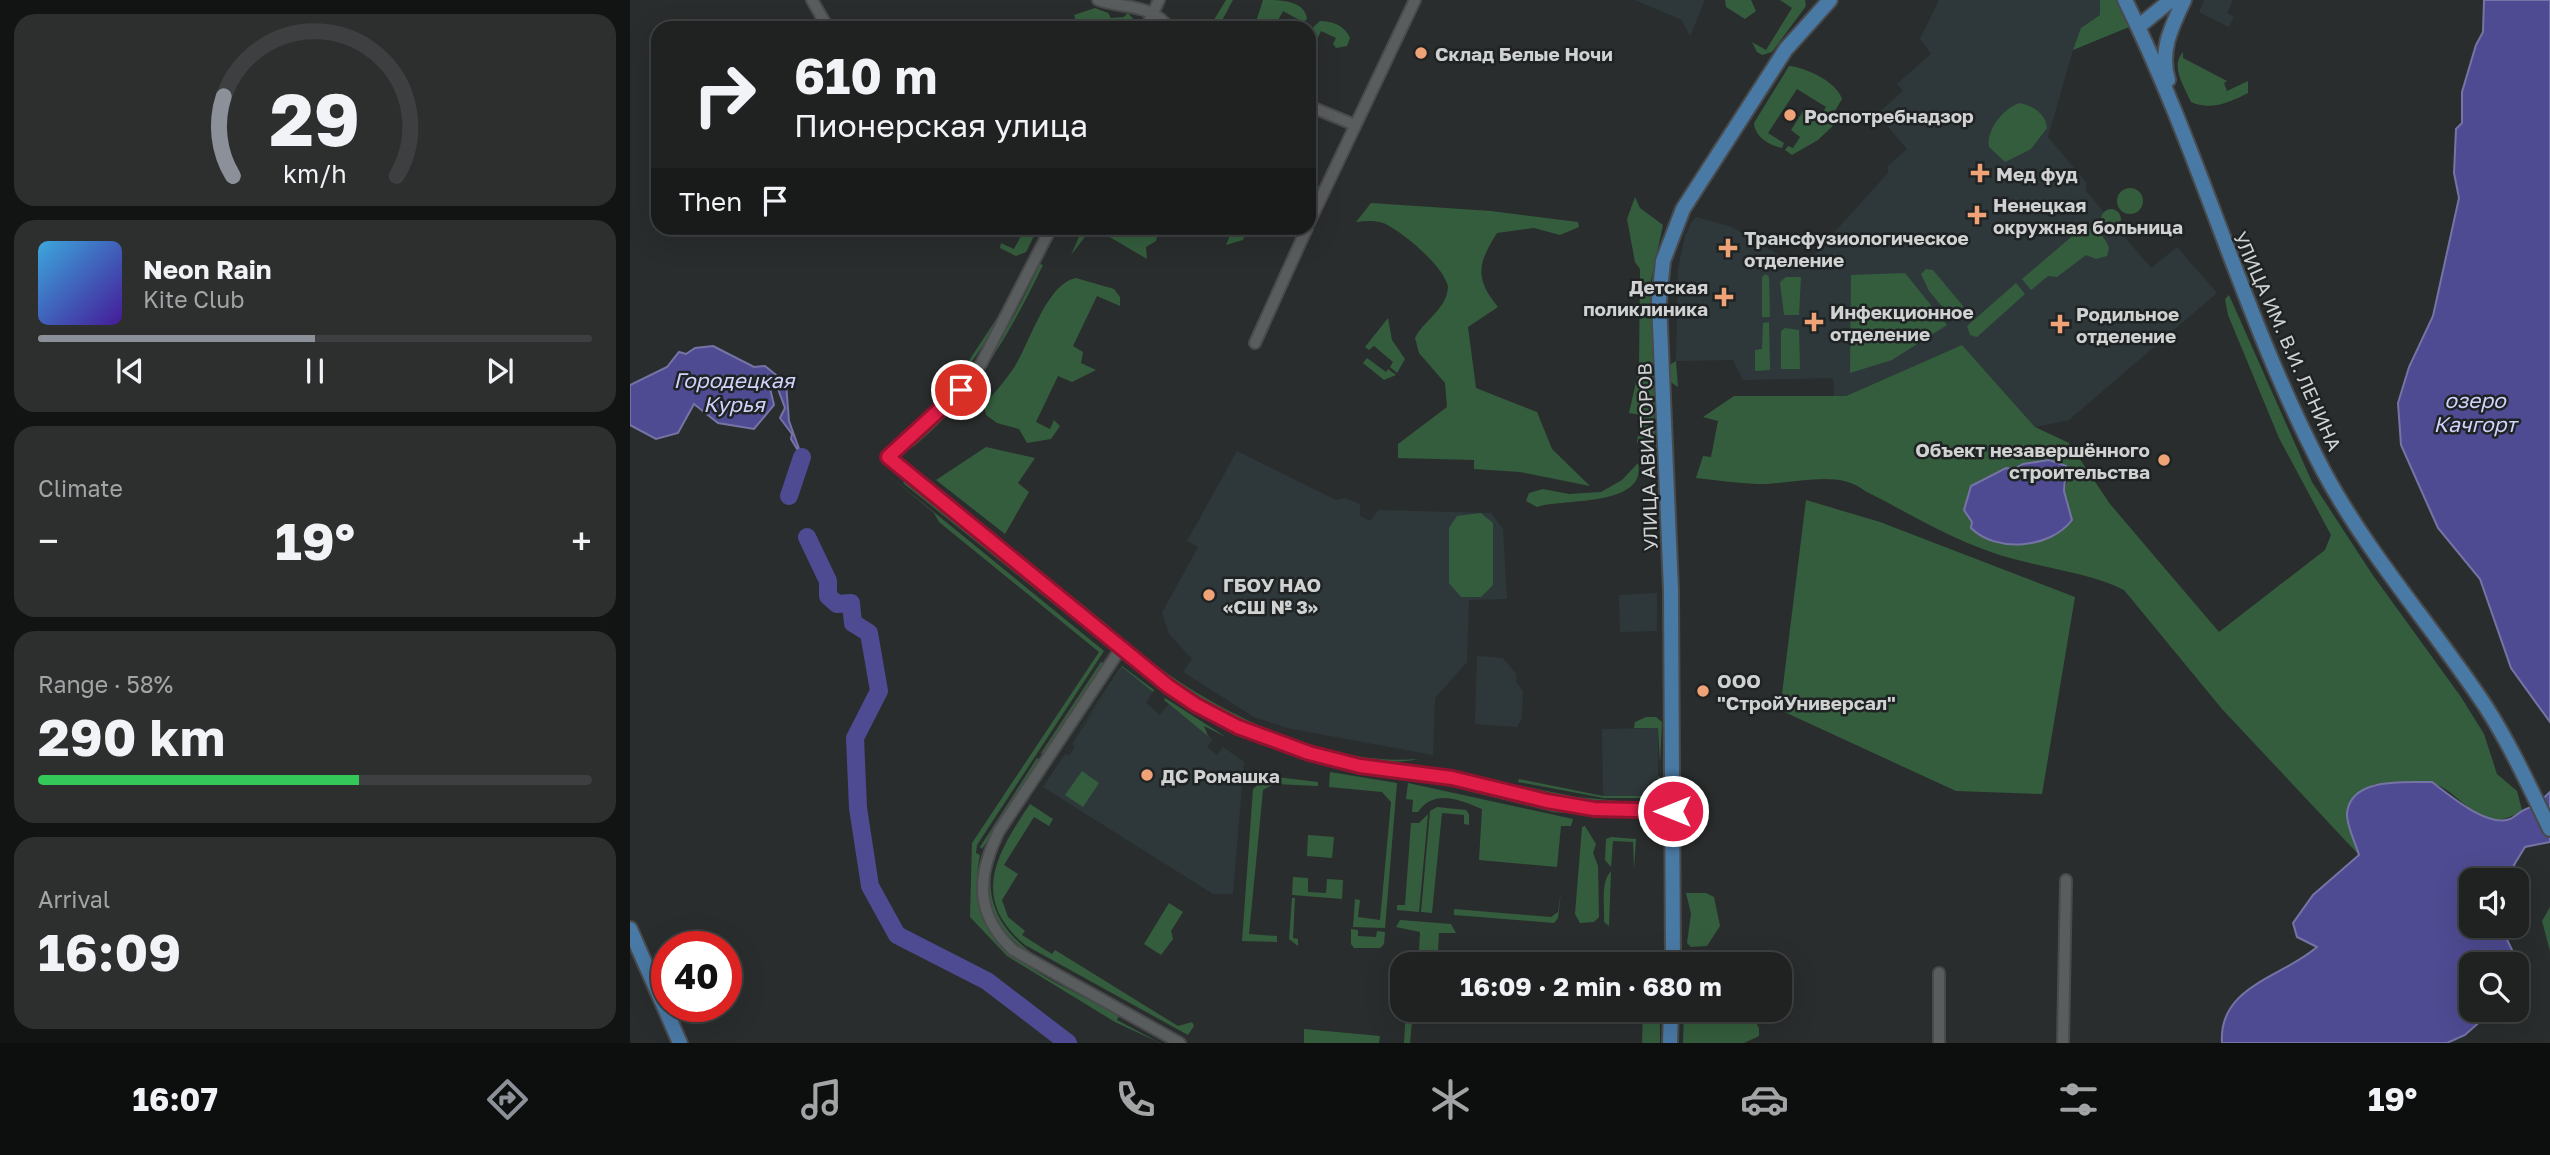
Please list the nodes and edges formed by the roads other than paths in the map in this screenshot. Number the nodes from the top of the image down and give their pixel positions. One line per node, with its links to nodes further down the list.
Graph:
1 (812, 0): 10 (street)
2 (1098, 0): 9 (street)
3 (1159, 0): 9 (street)
4 (1415, 0): 16 (street)
5 (1830, 0): 23 (main road, УЛИЦА АВИАТОРОВ)
6 (2125, 0): 14 (main road)
7 (2171, 0): 14 (main road)
8 (2184, 0): 13 (main road)
9 (1153, 13): 11 (street); 12 (street)
10 (824, 21)
11 (1149, 21)
12 (1161, 21)
13 (2173, 25): 14 (main road); 17 (main road)
14 (2140, 30): 17 (main road)
15 (1316, 109): 16 (street)
16 (1355, 125): 18 (street)
17 (2182, 132): 24 (main road, УЛИЦА ИМ. В.И. ЛЕНИНА)
18 (1316, 208)
19 (1048, 235): 22 (street)
20 (1304, 235): 21 (street)
21 (1255, 343)
22 (1121, 648): 23 (street); 31 (street)
23 (1673, 811): 27 (main road, УЛИЦА АВИАТОРОВ)
24 (2550, 829)
25 (2066, 880): 34 (street)
26 (630, 929): 30 (main road)
27 (1673, 952)
28 (1939, 973): 33 (street)
29 (1671, 1022): 32 (main road)
30 (680, 1043)
31 (1180, 1043)
32 (1670, 1043)
33 (1938, 1043)
34 (2063, 1043)

